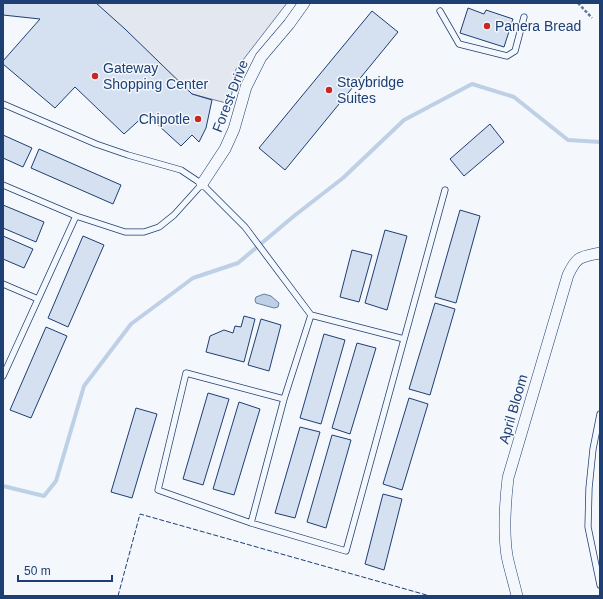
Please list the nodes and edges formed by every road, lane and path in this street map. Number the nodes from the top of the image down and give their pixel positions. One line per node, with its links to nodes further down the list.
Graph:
1 (304, 3): 7 (street, Forest Drive)
2 (578, 3): 5 (path)
3 (440, 11): 4 (lane)
4 (524, 17)
5 (592, 18)
6 (3, 104): 7 (lane)
7 (202, 184): 10 (lane); 14 (lane)
8 (3, 185): 10 (lane)
9 (445, 190): 15 (lane)
10 (76, 216): 13 (lane)
11 (600, 253): 21 (street, April Bloom)
12 (3, 284): 13 (lane)
13 (38, 299): 16 (lane)
14 (311, 315): 15 (lane); 17 (lane)
15 (404, 339): 19 (lane)
16 (3, 376)
17 (284, 399): 19 (lane); 19 (lane)
18 (600, 414): 20 (lane)
19 (251, 523)
20 (600, 585)
21 (517, 596)

